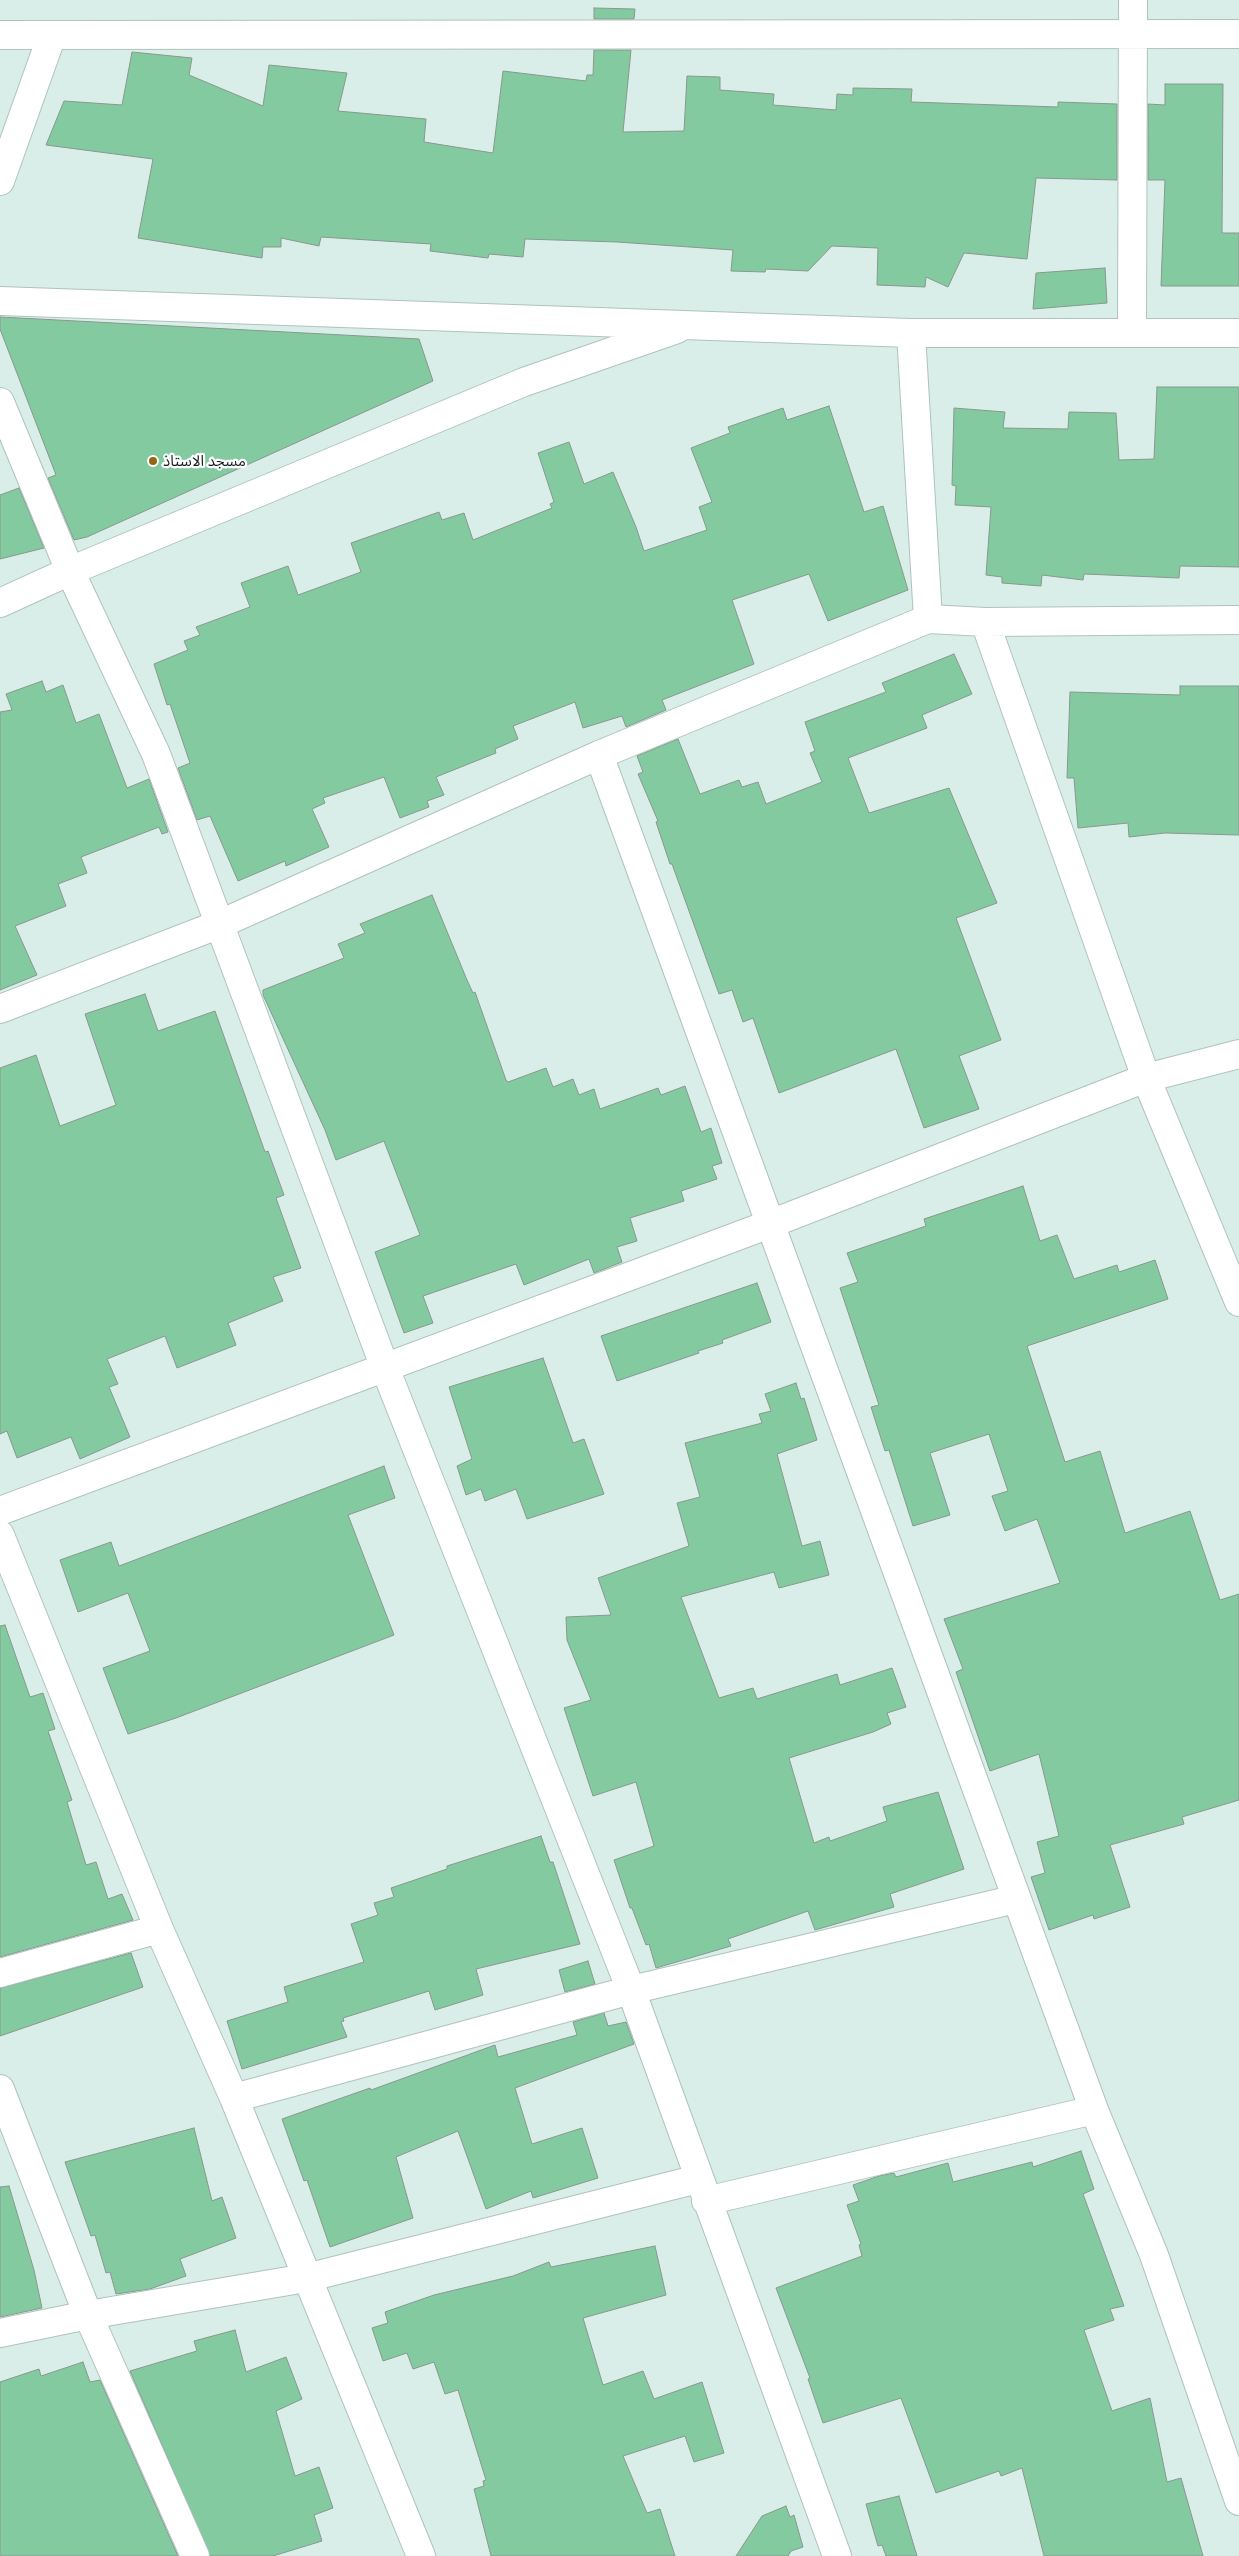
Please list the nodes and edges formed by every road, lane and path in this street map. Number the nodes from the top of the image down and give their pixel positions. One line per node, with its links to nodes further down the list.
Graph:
1 (1134, 0): 3 (street)
2 (52, 34): 3 (street); 5 (street); 6 (street)
3 (1133, 34): 4 (street); 10 (street)
4 (1239, 34)
5 (0, 35)
6 (0, 181)
7 (0, 301): 8 (street)
8 (692, 324): 9 (street); 13 (street)
9 (911, 333): 10 (street); 15 (street)
10 (1132, 333): 11 (street)
11 (1239, 333)
12 (0, 402): 13 (street)
13 (70, 571): 14 (street); 19 (street)
14 (0, 603)
15 (928, 619): 17 (street); 18 (street)
16 (1239, 620): 17 (street)
17 (985, 622): 22 (street)
18 (599, 755): 19 (street); 23 (street)
19 (220, 924): 20 (street); 25 (street)
20 (0, 1009)
21 (1239, 1054): 22 (street)
22 (1146, 1078): 23 (street); 24 (street)
23 (770, 1224): 25 (street); 28 (street)
24 (1239, 1302)
25 (385, 1368): 26 (street); 31 (street)
26 (0, 1512)
27 (0, 1535): 29 (street)
28 (1016, 1899): 31 (street); 34 (street)
29 (159, 1929): 30 (street); 33 (street)
30 (0, 1972)
31 (631, 1990): 33 (street); 35 (street)
32 (0, 2089): 37 (street)
33 (234, 2098): 36 (street)
34 (1094, 2110): 35 (street); 39 (street)
35 (702, 2190): 36 (street); 42 (street)
36 (306, 2278): 37 (street); 41 (street)
37 (88, 2314): 38 (street); 40 (street)
38 (0, 2333)
39 (1239, 2501)
40 (195, 2556)
41 (421, 2556)
42 (836, 2556)

